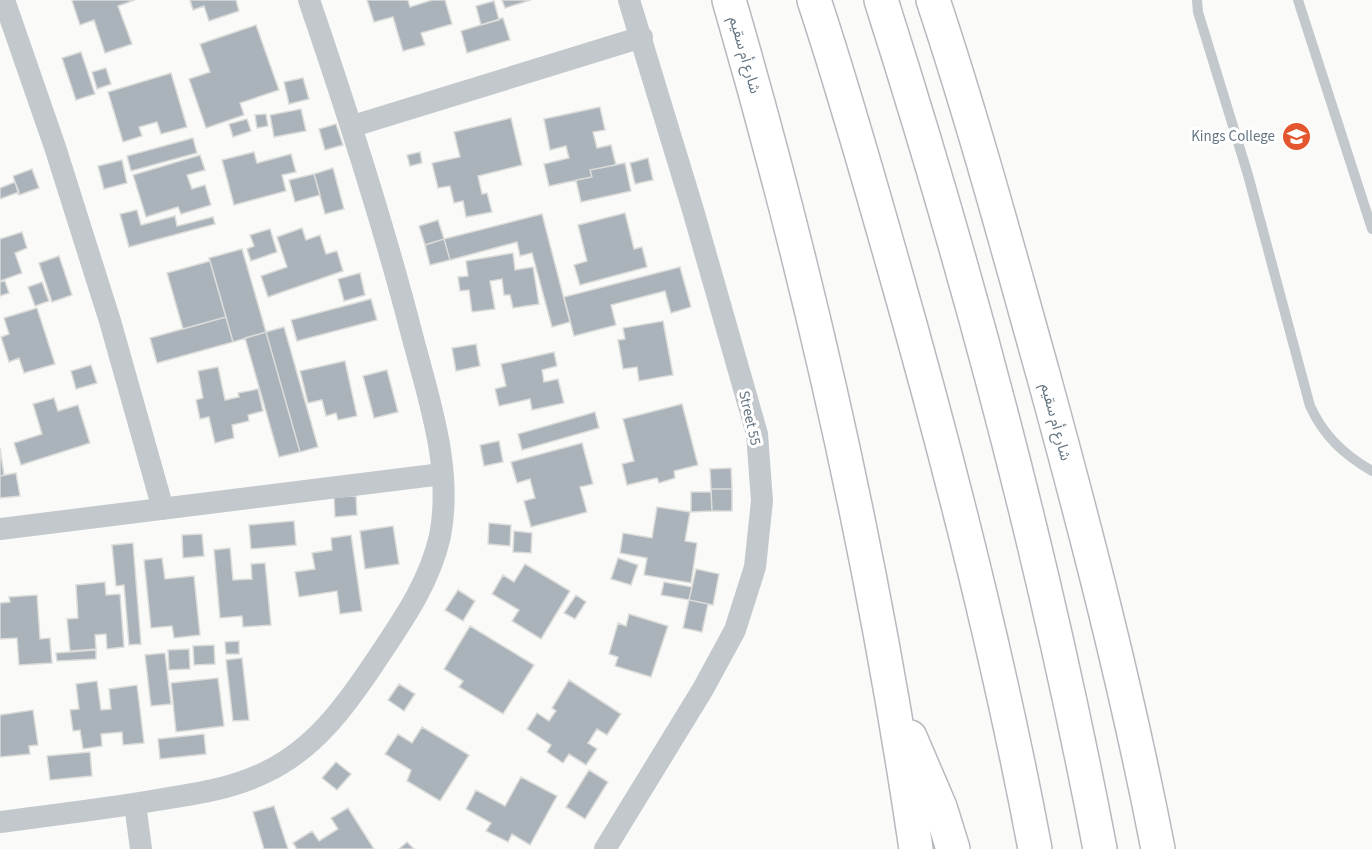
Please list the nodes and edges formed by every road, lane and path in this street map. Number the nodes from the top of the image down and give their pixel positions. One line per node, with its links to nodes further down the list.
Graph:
1 (4, 0): 15 (street)
2 (309, 0): 11 (street)
3 (629, 0): 10 (street, Street 55)
4 (729, 0): 17 (main road, شارع أم سقيم)
5 (814, 0): 27 (main road)
6 (881, 0): 28 (main road)
7 (933, 0): 20 (main road, شارع أم سقيم)
8 (1197, 0): 13 (lane)
9 (1298, 0): 12 (lane)
10 (642, 37): 11 (street); 23 (street, Street 55)
11 (352, 126): 14 (street)
12 (1372, 229)
13 (1372, 471)
14 (442, 474): 15 (street); 19 (street)
15 (163, 509): 16 (street)
16 (0, 529)
17 (894, 706): 18 (main road, شارع أم سقيم); 26 (main road)
18 (908, 792): 24 (main road); 25 (main road, شارع أم سقيم)
19 (135, 804): 21 (street); 22 (street)
20 (1150, 808): 29 (main road, شارع أم سقيم); 30 (main road)
21 (0, 822)
22 (141, 849)
23 (604, 849)
24 (902, 849)
25 (916, 849)
26 (953, 849)
27 (1035, 849)
28 (1100, 849)
29 (1158, 849)
30 (1171, 849)

